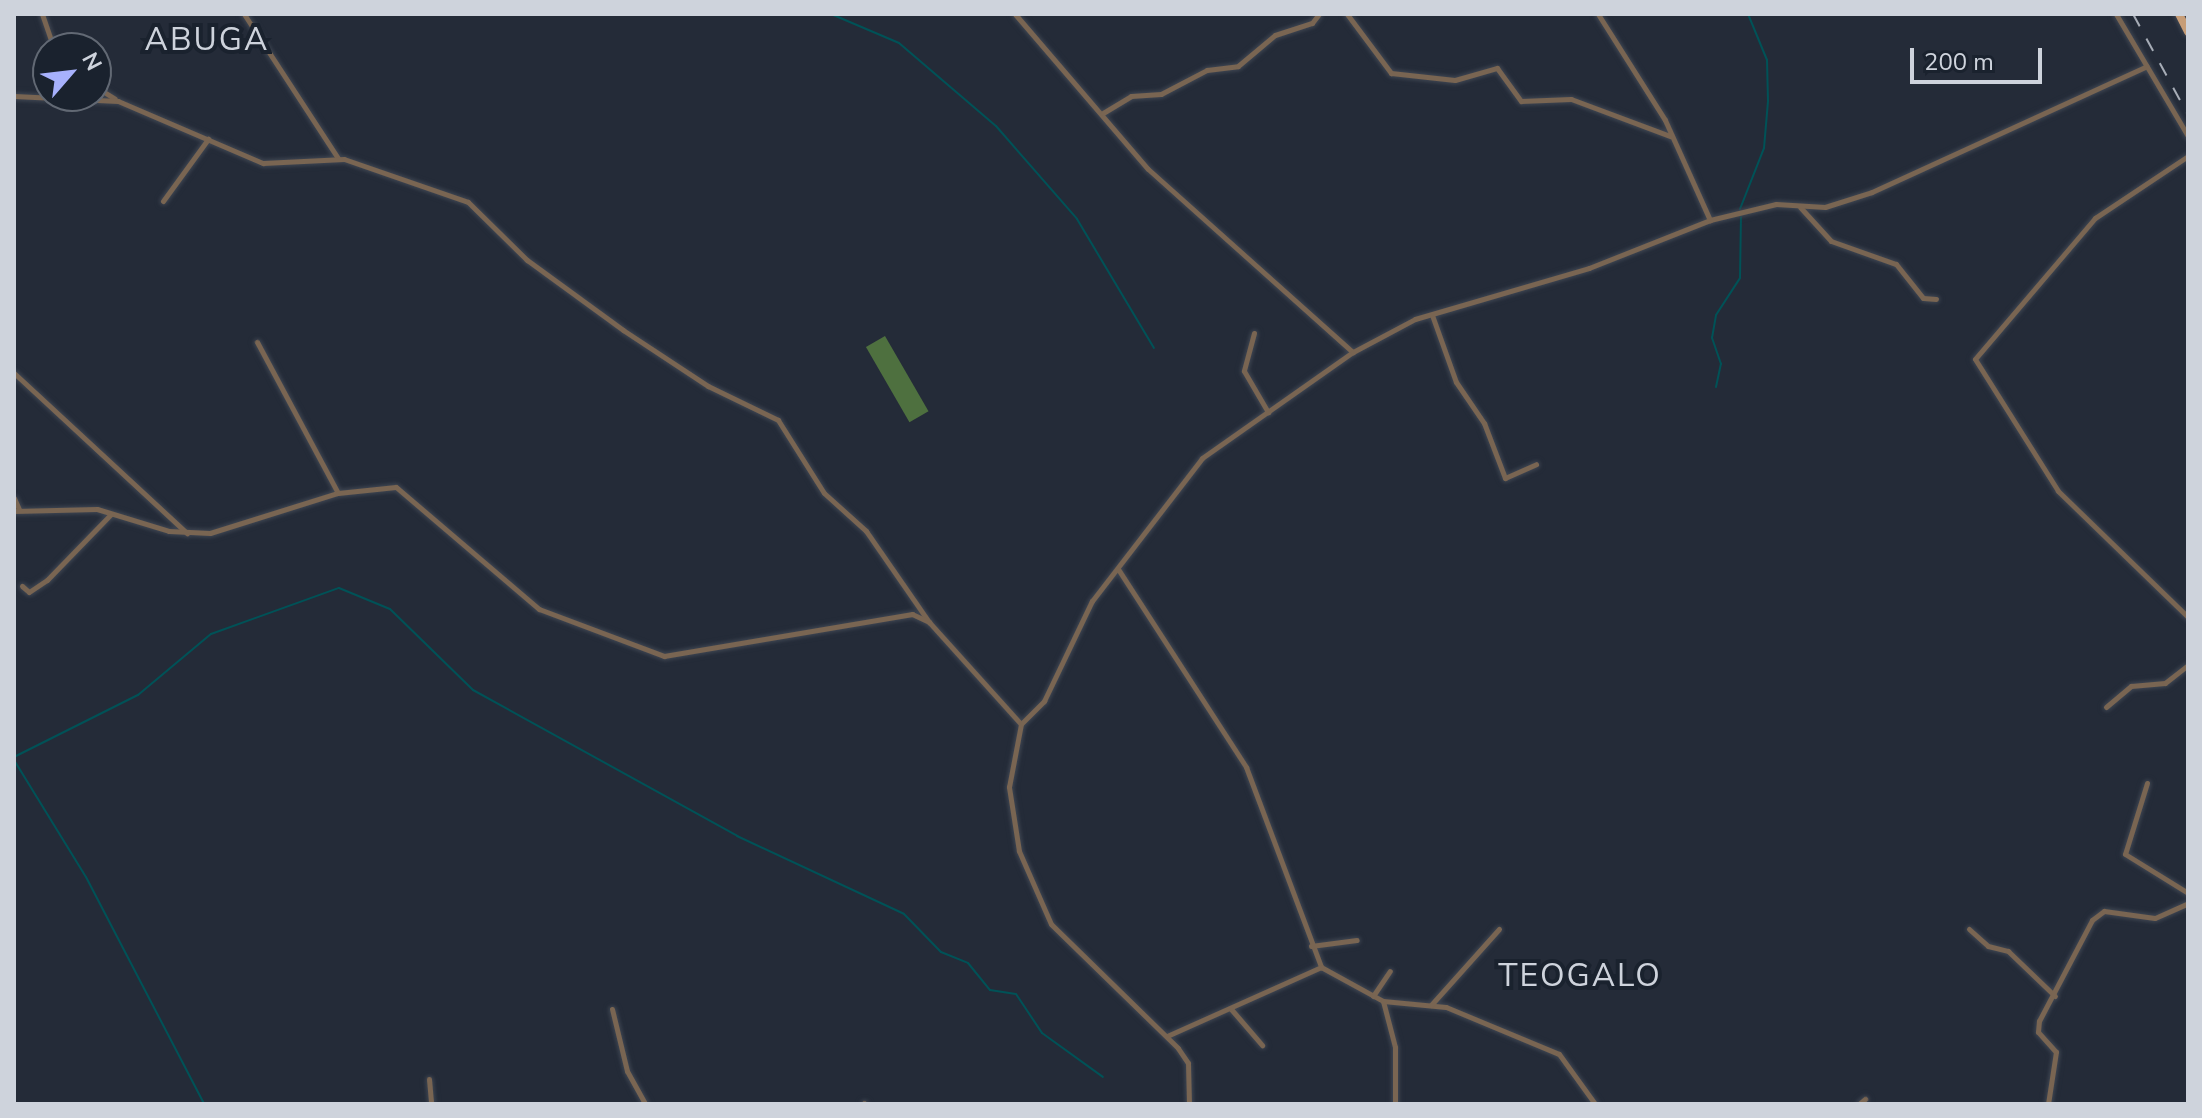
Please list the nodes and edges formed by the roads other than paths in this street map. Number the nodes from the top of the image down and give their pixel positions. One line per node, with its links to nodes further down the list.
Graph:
1 (244, 14): 19 (street)
2 (1015, 14): 13 (street)
3 (1319, 14): 13 (street)
4 (1347, 14): 15 (street)
5 (1598, 14): 15 (street)
6 (2116, 14): 9 (street)
7 (2179, 14): 8 (main road)
8 (2188, 32)
9 (2147, 66): 14 (street); 21 (street)
10 (14, 96): 12 (street)
11 (112, 97): 12 (street)
12 (118, 101): 17 (street)
13 (1103, 113): 27 (street)
14 (2185, 120): 16 (street)
15 (1670, 136): 22 (street)
16 (2188, 136)
17 (208, 139): 19 (street); 20 (street)
18 (2188, 156): 38 (street)
19 (338, 158): 39 (street)
20 (163, 201)
21 (1799, 206): 22 (street); 23 (street)
22 (1710, 220): 24 (street)
23 (1936, 299)
24 (1432, 315): 27 (street); 30 (street)
25 (1254, 333): 29 (street)
26 (257, 342): 31 (street)
27 (1353, 352): 29 (street)
28 (14, 373): 35 (street)
29 (1268, 412): 36 (street)
30 (1536, 464)
31 (338, 493): 35 (street); 39 (street)
32 (14, 498): 33 (street)
33 (16, 510): 34 (street)
34 (111, 513): 35 (street); 37 (street)
35 (188, 534)
36 (1118, 569): 42 (street); 49 (street)
37 (22, 586)
38 (2188, 617)
39 (929, 622): 42 (street)
40 (2188, 665): 41 (street)
41 (2106, 707)
42 (1021, 724): 58 (street)
43 (2147, 783): 44 (street)
44 (2188, 893)
45 (2188, 903): 53 (street)
46 (1499, 929): 55 (street)
47 (1969, 929): 53 (street)
48 (1357, 940): 49 (street)
49 (1311, 946): 50 (street)
50 (1321, 967): 52 (street); 57 (street)
51 (1390, 971): 52 (street)
52 (1373, 996): 54 (street)
53 (2055, 996): 68 (street)
54 (1383, 1001): 55 (street); 65 (street)
55 (1430, 1005): 66 (street)
56 (612, 1009): 63 (street)
57 (1231, 1009): 58 (street); 59 (street)
58 (1167, 1036): 64 (street)
59 (1262, 1045)
60 (429, 1079): 62 (street)
61 (1865, 1099): 67 (street)
62 (431, 1104)
63 (645, 1104)
64 (1189, 1104)
65 (1395, 1104)
66 (1595, 1104)
67 (1859, 1104)
68 (2048, 1104)

